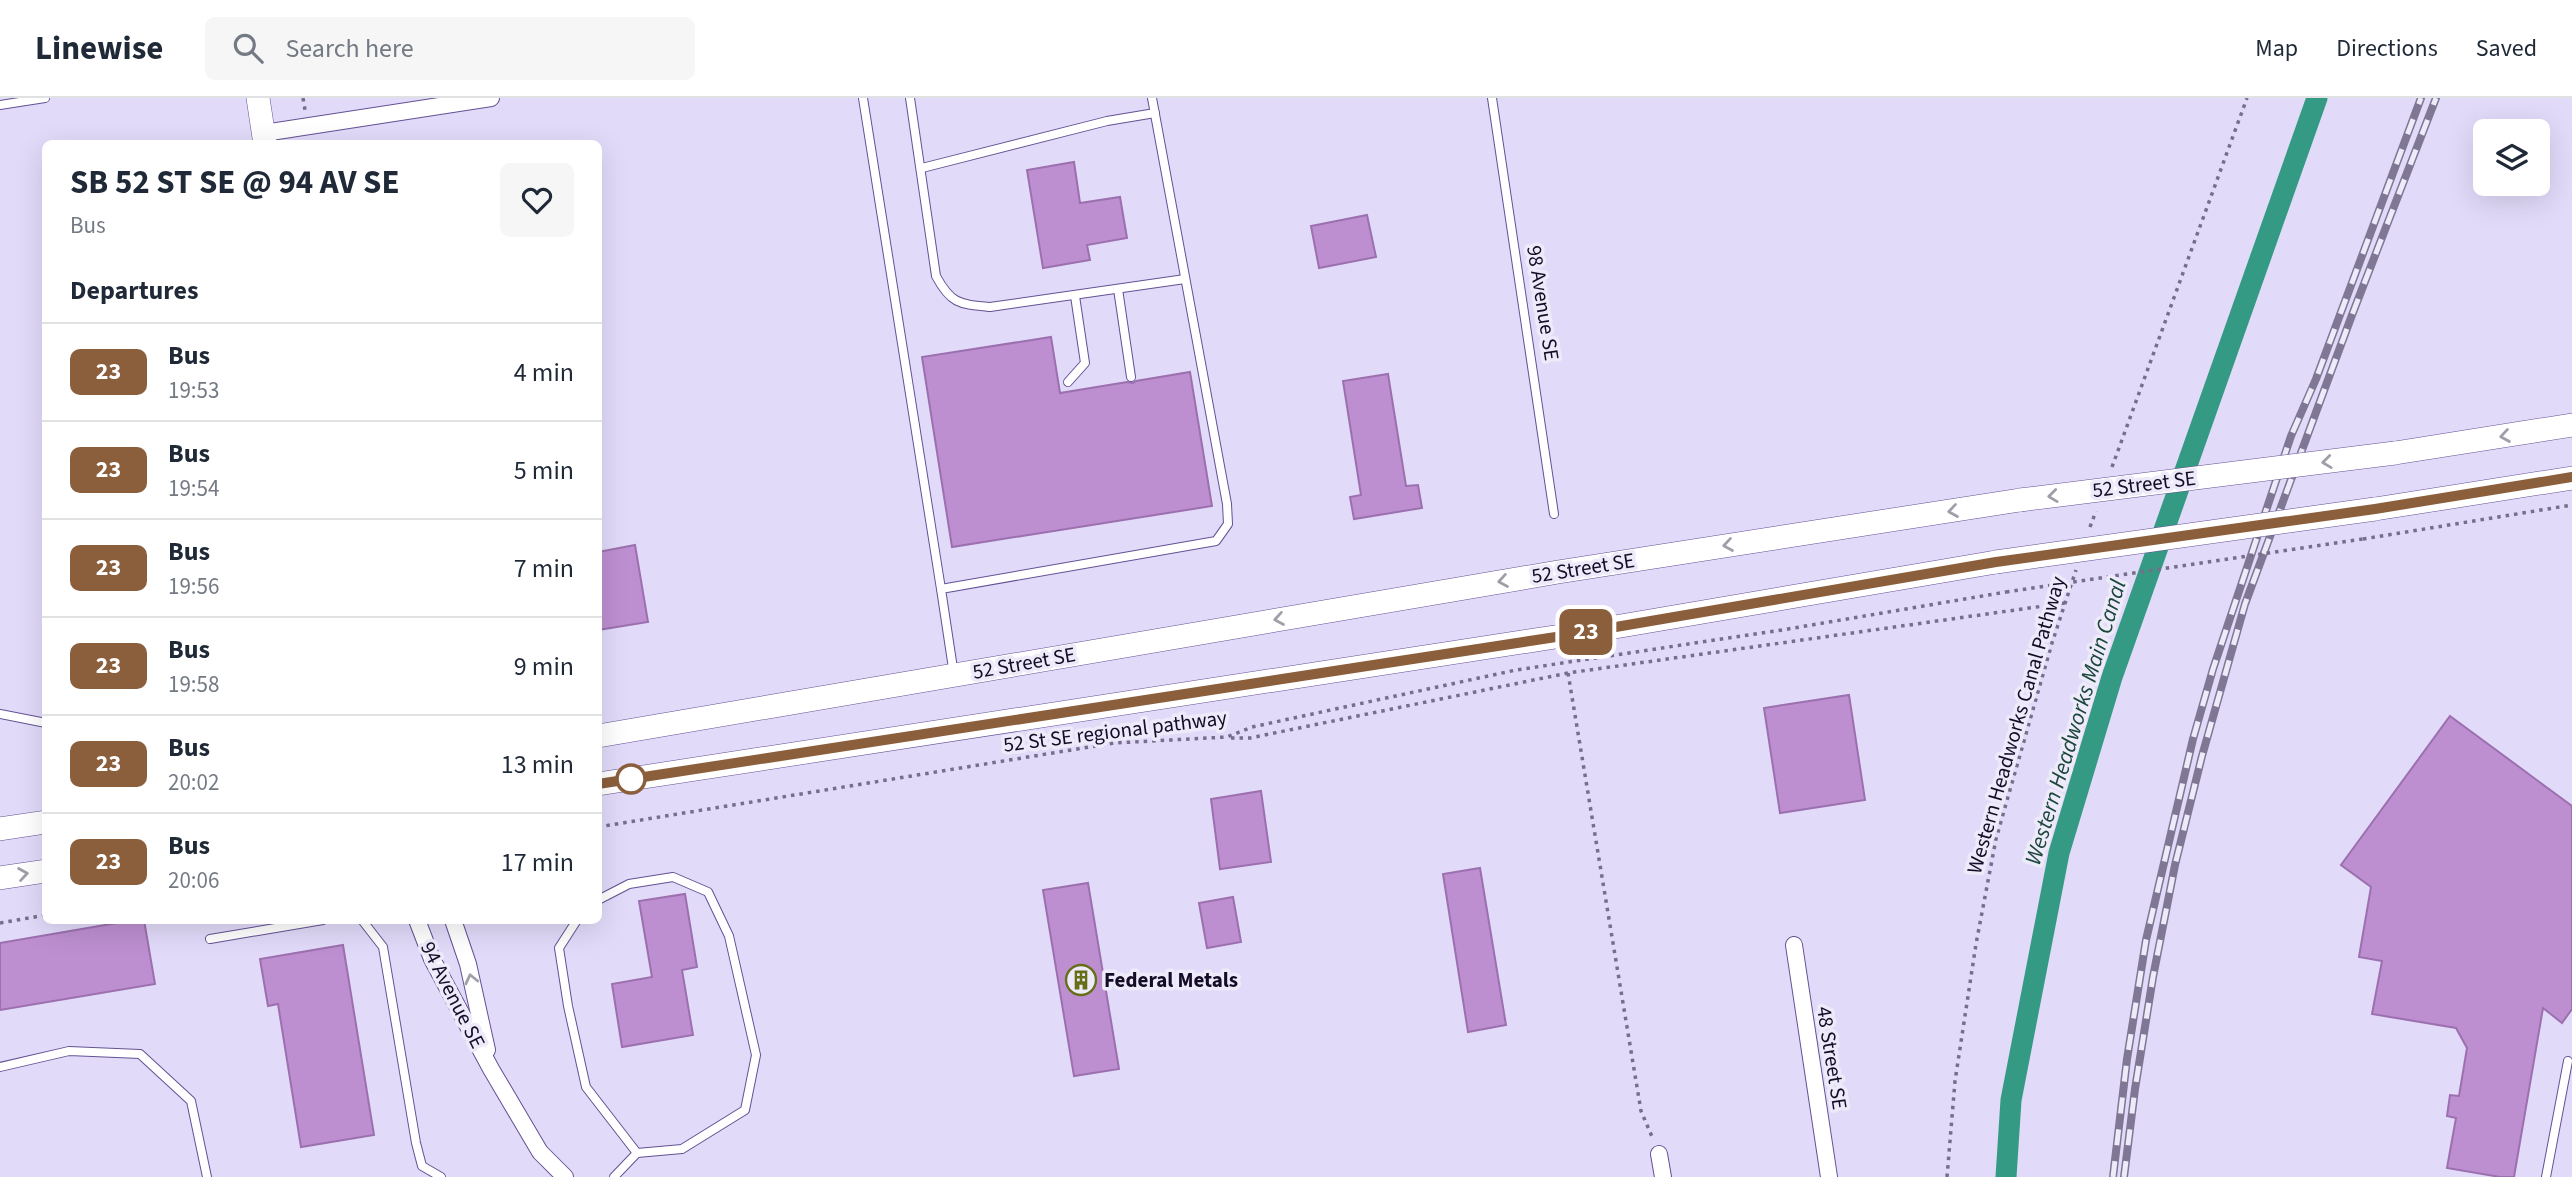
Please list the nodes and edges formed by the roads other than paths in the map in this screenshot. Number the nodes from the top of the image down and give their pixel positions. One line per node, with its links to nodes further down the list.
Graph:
1 (45, 98): 8 (lane)
2 (258, 98): 10 (main road)
3 (491, 98): 10 (street)
4 (863, 98): 20 (lane)
5 (910, 98): 11 (lane)
6 (1152, 98): 9 (lane)
7 (1492, 98): 19 (lane, 98 Avenue SE)
8 (0, 105)
9 (1155, 113): 11 (lane); 12 (lane)
10 (265, 138)
11 (922, 169): 14 (lane)
12 (1185, 279): 13 (lane); 20 (lane)
13 (1118, 289): 14 (lane); 15 (lane)
14 (1075, 296): 16 (lane)
15 (1131, 377)
16 (1068, 383)
17 (2572, 425): 21 (main road, 52 Street SE, one-way to 21, bridge)
18 (2572, 478): 25 (main road, bridge)
19 (1554, 514)
20 (941, 590): 21 (lane)
21 (954, 675): 24 (main road, 52 Street SE)
22 (0, 714): 23 (lane)
23 (42, 722)
24 (602, 735)
25 (602, 782)
26 (42, 823): 27 (main road)
27 (0, 829)
28 (42, 871): 29 (main road, one-way to 28)
29 (0, 878)
30 (602, 898): 41 (lane)
31 (299, 924): 36 (lane)
32 (365, 924): 44 (lane)
33 (419, 924): 40 (street, 94 Avenue SE)
34 (454, 924): 40 (street, 94 Avenue SE, one-way to 34)
35 (574, 924): 41 (lane)
36 (210, 939)
37 (1794, 945): 48 (street, 48 Street SE)
38 (2568, 1061): 49 (lane)
39 (0, 1067): 43 (lane)
40 (491, 1069): 45 (street, 94 Avenue SE)
41 (637, 1153): 46 (lane)
42 (1659, 1154): 47 (street)
43 (207, 1177)
44 (441, 1177)
45 (565, 1177)
46 (614, 1177)
47 (1663, 1177)
48 (1829, 1177)
49 (2546, 1177)

